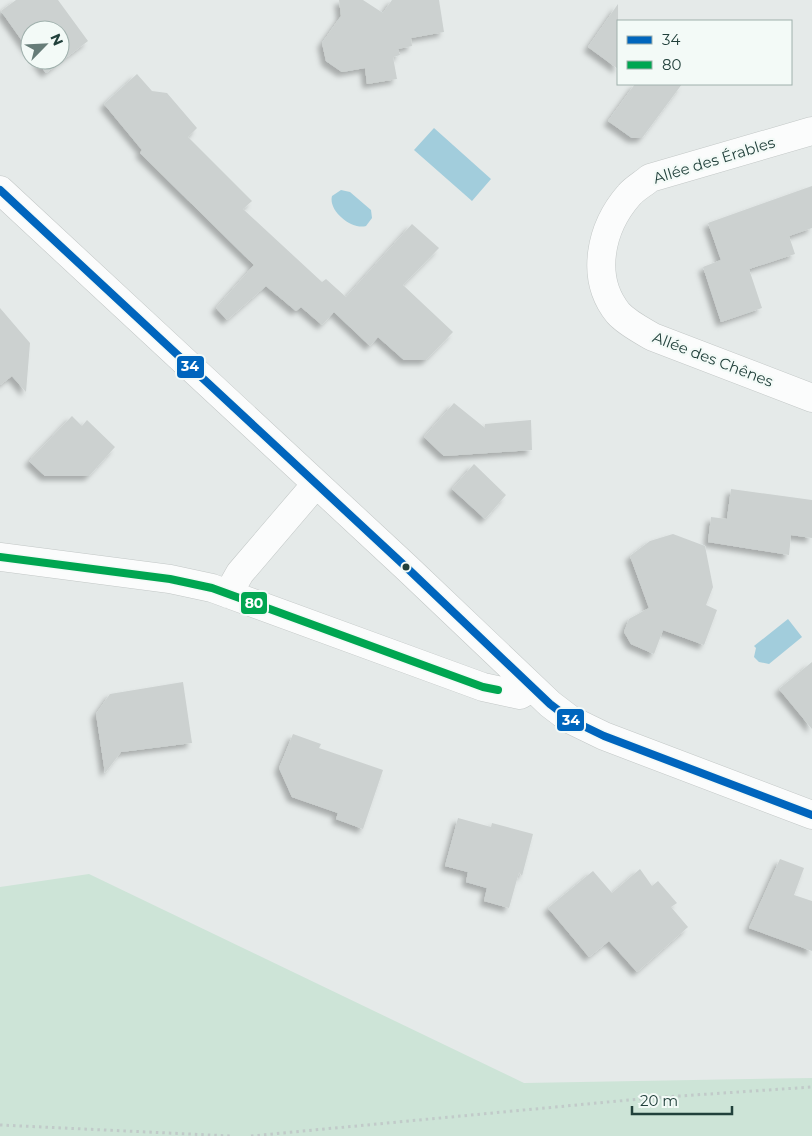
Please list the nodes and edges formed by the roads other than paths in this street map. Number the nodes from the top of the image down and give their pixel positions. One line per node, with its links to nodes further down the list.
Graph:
1 (812, 131): 3 (street, Allée des Érables)
2 (0, 190): 5 (street)
3 (618, 313): 4 (street, Allée des Chênes)
4 (812, 398)
5 (316, 484): 7 (street); 8 (street)
6 (0, 557): 7 (street)
7 (228, 594): 8 (street)
8 (532, 688): 9 (street)
9 (812, 815)

